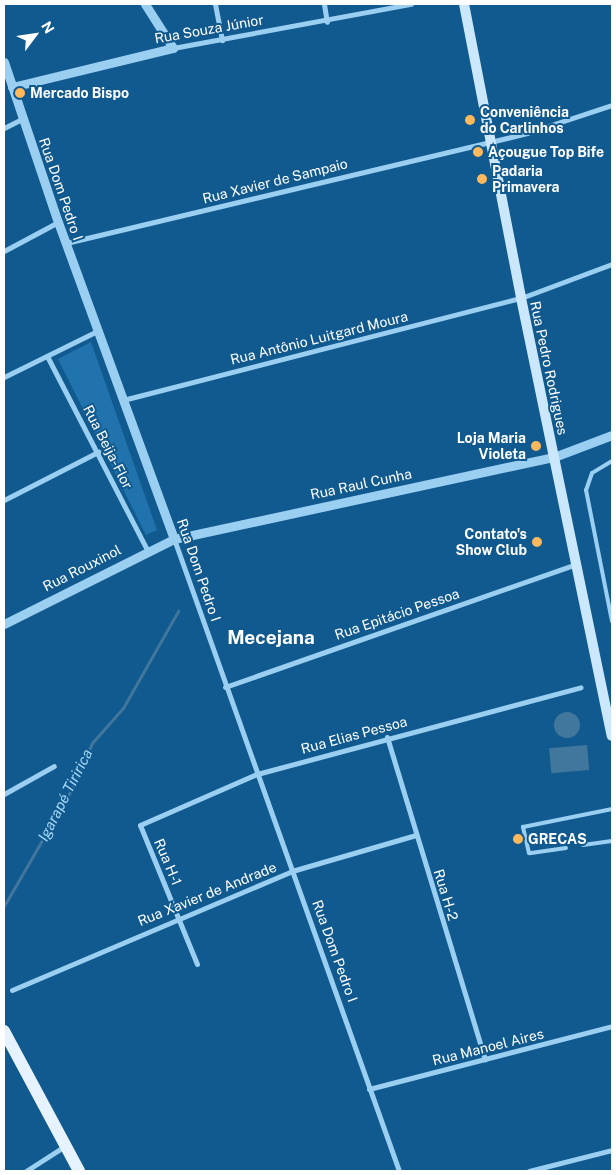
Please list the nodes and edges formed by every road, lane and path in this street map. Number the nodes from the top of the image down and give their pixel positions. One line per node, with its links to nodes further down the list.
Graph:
1 (145, 4): 8 (street)
2 (215, 4): 7 (street)
3 (324, 4): 6 (street)
4 (411, 4): 6 (street, Rua Souza Júnior)
5 (464, 4): 14 (main road, Rua Pedro Rodrigues)
6 (327, 22): 7 (street, Rua Souza Júnior)
7 (222, 40): 8 (street, Rua Souza Júnior)
8 (173, 48): 10 (street, Rua Souza Júnior)
9 (4, 62): 10 (street, Rua Dom Pedro I)
10 (12, 87): 12 (street, Rua Dom Pedro I)
11 (612, 105): 14 (street, Rua Xavier de Sampaio)
12 (22, 119): 13 (street); 15 (street, Rua Dom Pedro I)
13 (4, 128)
14 (490, 140): 16 (street, Rua Xavier de Sampaio); 19 (main road, Rua Pedro Rodrigues)
15 (58, 222): 16 (street, Rua Dom Pedro I); 17 (street)
16 (66, 242): 20 (street, Rua Dom Pedro I)
17 (4, 251)
18 (612, 264): 19 (street, Rua Antônio Luitgard Moura)
19 (521, 298): 23 (street, Rua Antônio Luitgard Moura); 26 (main road, Rua Pedro Rodrigues)
20 (98, 331): 21 (street); 23 (street, Rua Dom Pedro I)
21 (47, 356): 22 (street); 25 (street, Rua Beija-Flor)
22 (4, 377)
23 (123, 400): 29 (street, Rua Dom Pedro I)
24 (612, 435): 26 (street, Rua Raul Cunha)
25 (98, 452): 28 (street); 30 (street, Rua Beija-Flor)
26 (554, 457): 29 (street, Rua Raul Cunha); 31 (main road, Rua Pedro Rodrigues)
27 (612, 461): 32 (lane)
28 (4, 500)
29 (174, 539): 30 (street, Rua Rouxinol); 34 (street, Rua Dom Pedro I)
30 (147, 550): 33 (street, Rua Rouxinol)
31 (576, 564): 34 (street, Rua Epitácio Pessoa); 36 (main road, Rua Pedro Rodrigues)
32 (612, 621)
33 (4, 624)
34 (225, 687): 39 (street, Rua Dom Pedro I)
35 (581, 688): 37 (street, Rua Elias Pessoa)
36 (612, 736)
37 (388, 737): 39 (street, Rua Elias Pessoa); 43 (street, Rua H-2)
38 (54, 766): 40 (street)
39 (257, 774): 42 (street, Rua Elias Pessoa); 47 (street, Rua Dom Pedro I)
40 (4, 794)
41 (612, 809): 46 (lane)
42 (140, 825): 48 (street, Rua H-1)
43 (416, 834): 47 (street, Rua Xavier de Andrade); 53 (street, Rua H-2)
44 (612, 841): 45 (lane)
45 (583, 845)
46 (566, 848)
47 (292, 871): 48 (street, Rua Xavier de Andrade); 54 (street, Rua Dom Pedro I)
48 (178, 917): 49 (street, Rua H-1); 50 (street, Rua Xavier de Andrade)
49 (197, 964)
50 (12, 990)
51 (612, 1026): 53 (street, Rua Manoel Aires)
52 (4, 1031): 55 (main road)
53 (485, 1059): 54 (street, Rua Manoel Aires)
54 (369, 1089): 59 (street, Rua Dom Pedro I)
55 (66, 1146): 57 (street); 58 (main road)
56 (612, 1150): 60 (street)
57 (26, 1171)
58 (79, 1171)
59 (398, 1171)
60 (529, 1171)

